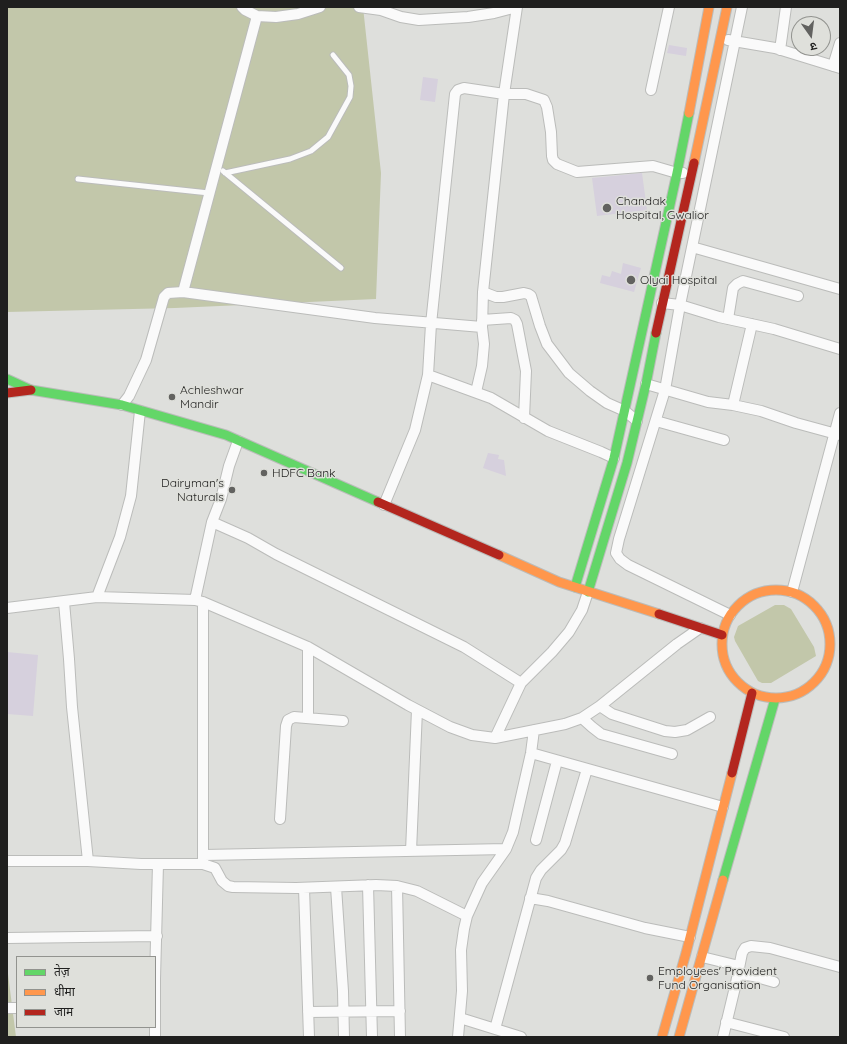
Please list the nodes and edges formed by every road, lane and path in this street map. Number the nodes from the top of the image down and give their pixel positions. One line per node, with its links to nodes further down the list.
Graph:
1 (242, 7): 11 (street)
2 (320, 7): 11 (street)
3 (359, 7): 10 (street)
4 (517, 7): 10 (street); 19 (street)
5 (669, 7): 18 (street)
6 (709, 7): 22 (main road)
7 (727, 7): 12 (main road)
8 (742, 7): 13 (street)
9 (786, 7): 15 (street)
10 (381, 8)
11 (257, 16): 20 (street)
12 (720, 39): 13 (street); 23 (main road)
13 (735, 41): 15 (street); 26 (street)
14 (840, 43): 17 (street)
15 (780, 50): 17 (street)
16 (333, 55): 21 (lane)
17 (837, 67)
18 (651, 90)
19 (504, 94): 22 (street); 30 (street); 35 (street)
20 (216, 166): 21 (lane); 25 (street)
21 (225, 173): 27 (lane)
22 (677, 173): 23 (street); 49 (main road)
23 (691, 173): 32 (main road)
24 (78, 179): 25 (lane)
25 (209, 193): 29 (street)
26 (692, 247): 28 (street); 33 (street)
27 (341, 268)
28 (840, 289)
29 (183, 292): 35 (street); 46 (street)
30 (483, 292): 36 (street); 49 (street)
31 (798, 296): 34 (street)
32 (662, 303): 33 (street); 41 (main road)
33 (680, 305): 34 (street); 43 (street)
34 (728, 319): 37 (street)
35 (431, 324): 36 (street); 39 (street)
36 (482, 324): 44 (street); 51 (street)
37 (752, 324): 38 (street); 47 (street)
38 (840, 349)
39 (428, 375): 44 (street); 58 (street)
40 (7, 380): 42 (main road)
41 (646, 384): 43 (street); 52 (main road)
42 (31, 390): 45 (main road); 46 (main road)
43 (666, 390): 47 (street); 53 (street)
44 (476, 392): 51 (street)
45 (7, 393)
46 (122, 405): 48 (main road)
47 (733, 405): 54 (street)
48 (140, 411): 55 (main road); 63 (street)
49 (625, 411): 52 (street); 57 (main road)
50 (840, 413): 54 (street)
51 (524, 418): 57 (street)
52 (637, 421): 61 (main road)
53 (656, 422): 56 (street); 67 (street)
54 (837, 435): 62 (street)
55 (238, 440): 58 (main road); 59 (street)
56 (724, 440)
57 (614, 458): 60 (main road)
58 (384, 505): 60 (main road)
59 (212, 522): 64 (street); 74 (street)
60 (575, 587): 61 (main road)
61 (588, 592): 68 (main road); 74 (street)
62 (792, 592): 67 (main road); 70 (main road)
63 (97, 597): 64 (street); 65 (street)
64 (199, 601): 71 (street); 94 (street)
65 (64, 602): 66 (street); 96 (street)
66 (7, 608)
67 (730, 615): 69 (main road)
68 (700, 628): 69 (main road); 77 (street)
69 (722, 635): 75 (main road)
70 (836, 641): 72 (main road)
71 (308, 647): 78 (street); 79 (street)
72 (830, 656): 73 (main road); 76 (main road)
73 (840, 657)
74 (521, 683): 84 (street)
75 (752, 694): 76 (main road); 89 (main road)
76 (775, 699): 107 (main road)
77 (600, 706): 80 (street); 81 (street)
78 (417, 710): 84 (street); 93 (street)
79 (308, 717): 82 (street); 90 (street)
80 (582, 718): 83 (street); 86 (street)
81 (710, 718)
82 (343, 721)
83 (534, 730): 84 (street); 85 (street)
84 (495, 738)
85 (531, 753): 87 (street); 92 (street)
86 (672, 754)
87 (557, 761): 88 (street); 91 (street)
88 (587, 769): 89 (street); 102 (street)
89 (724, 807): 105 (main road)
90 (280, 819)
91 (536, 840)
92 (506, 849): 93 (street); 103 (street)
93 (411, 851): 94 (street)
94 (203, 860): 97 (street); 101 (street)
95 (7, 861): 96 (street)
96 (88, 861): 97 (street)
97 (158, 864): 104 (street)
98 (368, 885): 99 (street); 100 (street); 115 (street)
99 (397, 886): 103 (street); 113 (street)
100 (336, 887): 101 (street); 112 (street)
101 (304, 888): 114 (street)
102 (530, 898): 105 (street); 118 (street)
103 (467, 916): 116 (street)
104 (157, 936): 106 (street); 110 (street)
105 (690, 937): 125 (main road)
106 (7, 938)
107 (702, 958): 109 (street); 126 (main road)
108 (840, 967): 109 (street)
109 (739, 970): 111 (street); 117 (street)
110 (156, 974)
111 (774, 982)
112 (343, 1011): 114 (street); 115 (street); 120 (street)
113 (400, 1011): 115 (street); 122 (street)
114 (308, 1012): 119 (street)
115 (372, 1012): 121 (street)
116 (460, 1018): 118 (street); 123 (street)
117 (726, 1022): 127 (street); 128 (street)
118 (495, 1029): 124 (street)
119 (309, 1037)
120 (344, 1037)
121 (372, 1037)
122 (400, 1037)
123 (458, 1037)
124 (521, 1037)
125 (662, 1037)
126 (679, 1037)
127 (723, 1037)
128 (784, 1037)

